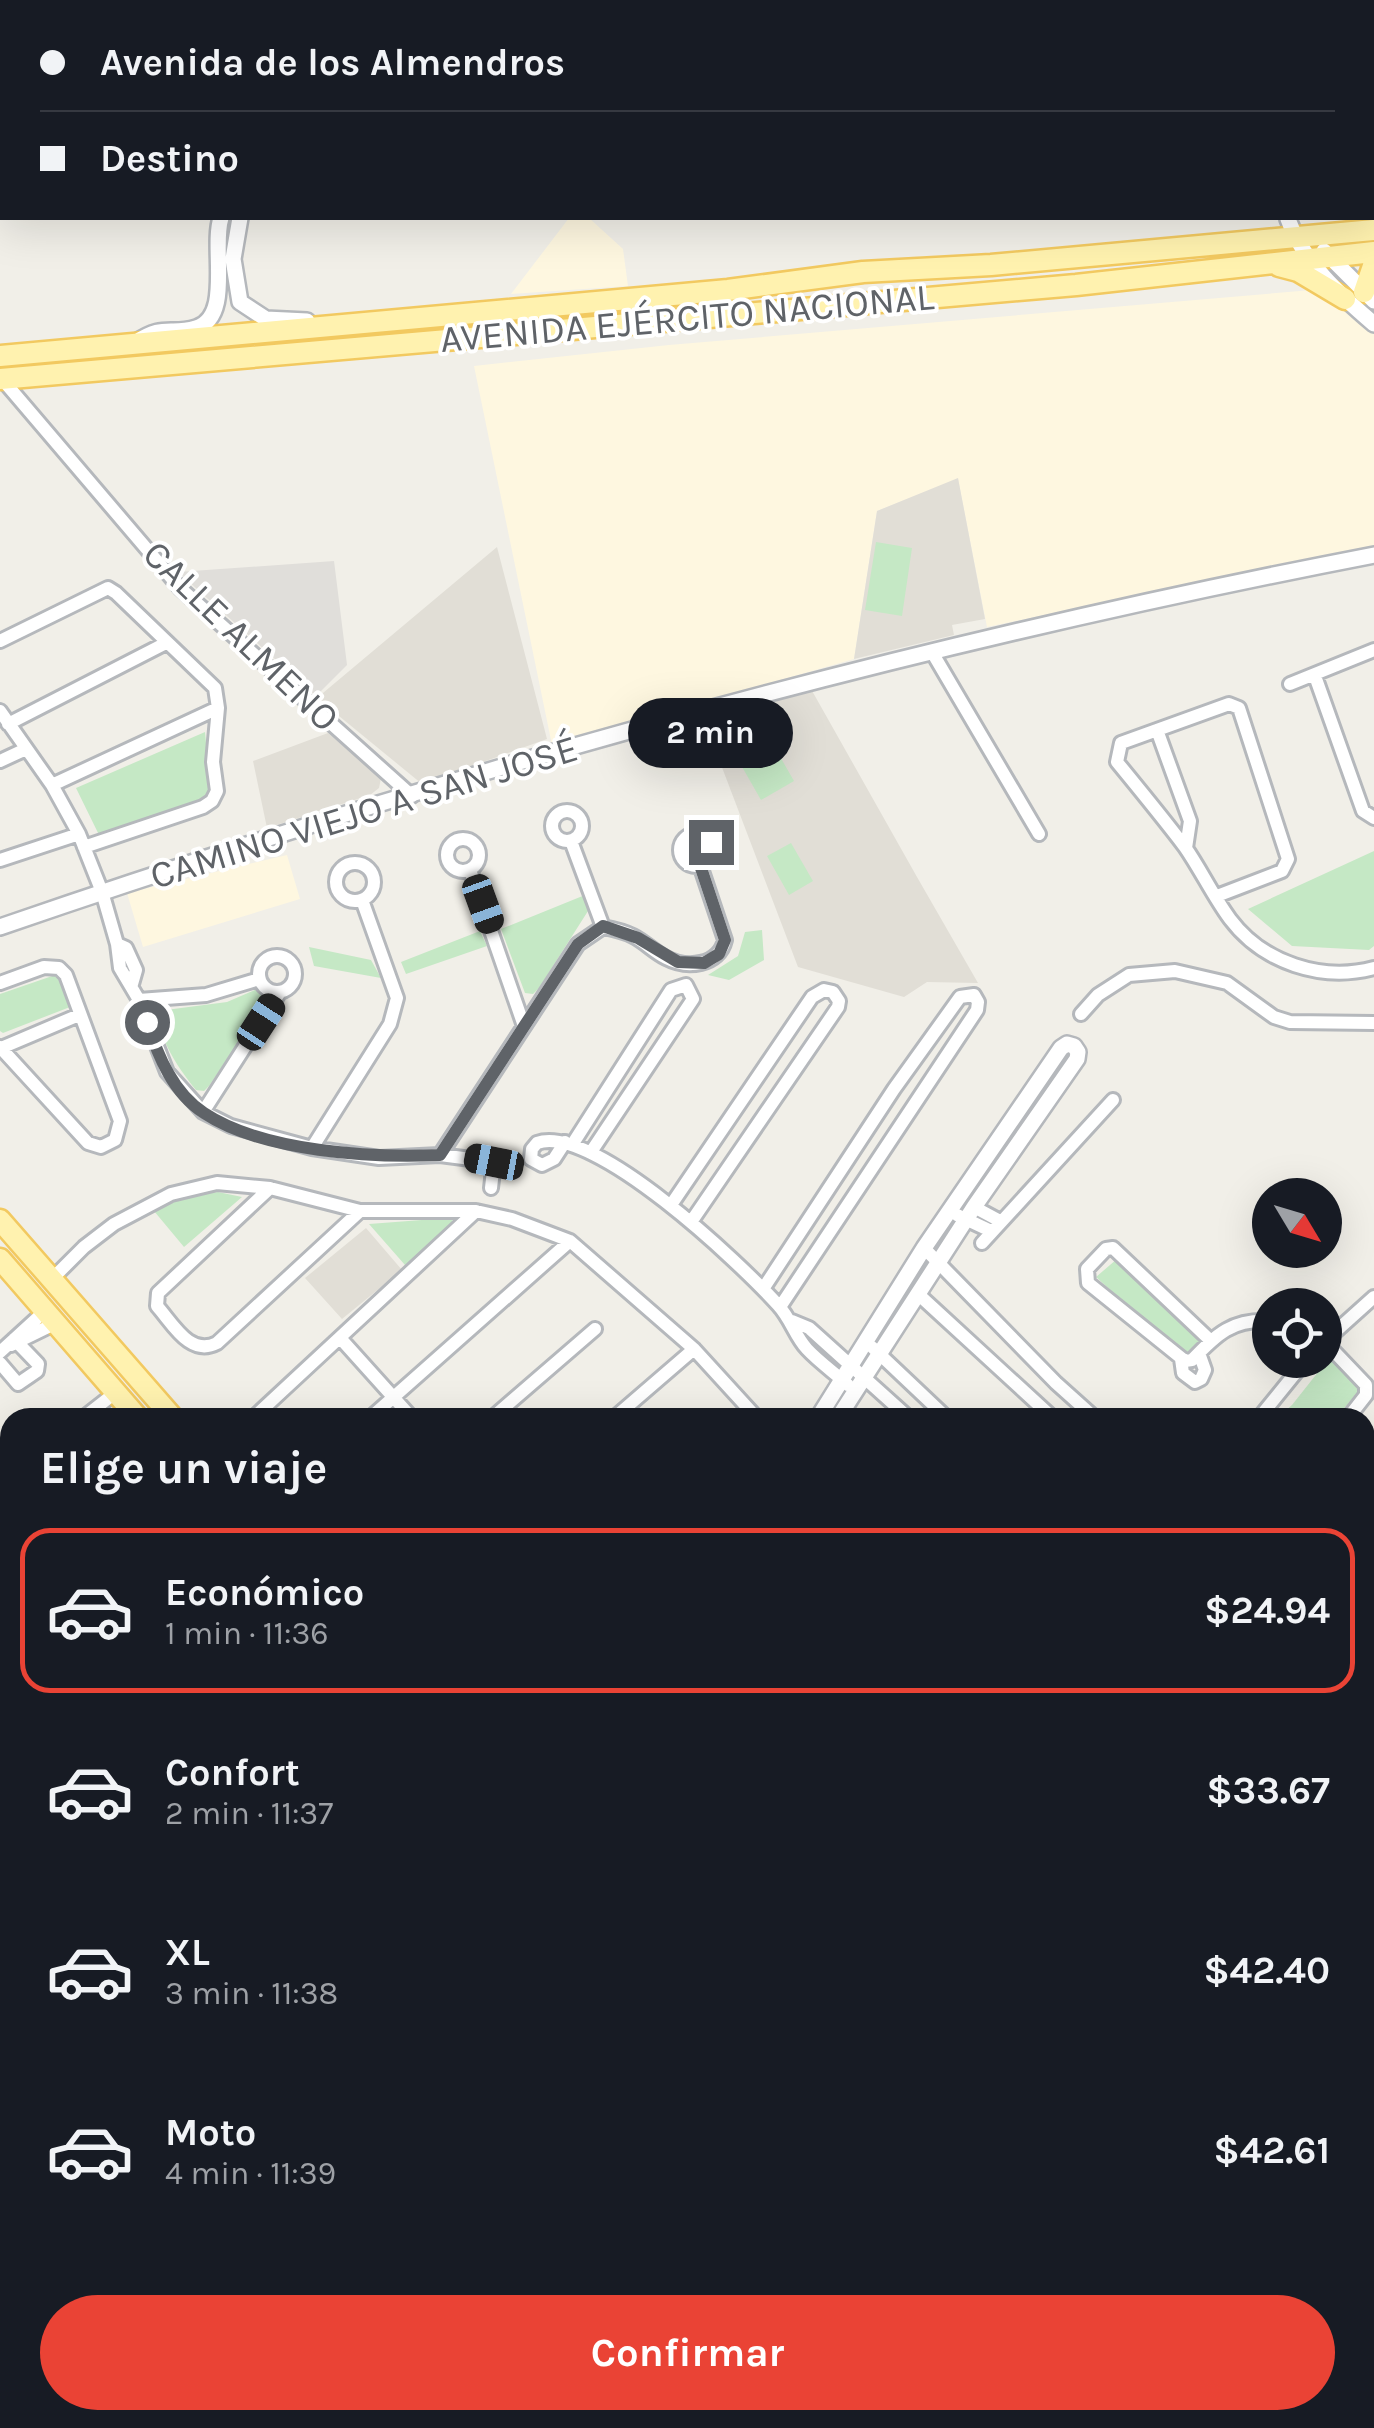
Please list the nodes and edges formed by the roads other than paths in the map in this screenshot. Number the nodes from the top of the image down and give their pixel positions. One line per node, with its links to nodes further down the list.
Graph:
1 (221, 220): 14 (street)
2 (240, 220): 12 (street)
3 (1293, 230): 4 (main road, AVENIDA EJÉRCITO NACIONAL); 6 (street); 9 (main road); 10 (main road, AVENIDA EJÉRCITO NACIONAL)
4 (1374, 232): 6 (main road)
5 (1374, 252): 6 (main road, AVENIDA EJÉRCITO NACIONAL)
6 (1327, 257): 8 (main road, AVENIDA EJÉRCITO NACIONAL); 13 (street)
7 (1374, 263): 13 (main road)
8 (1273, 264): 9 (main road, AVENIDA EJÉRCITO NACIONAL); 13 (main road)
9 (1216, 269): 15 (main road, AVENIDA EJÉRCITO NACIONAL)
10 (728, 290): 11 (main road, AVENIDA EJÉRCITO NACIONAL); 15 (main road)
11 (666, 295): 16 (main road); 18 (main road, AVENIDA EJÉRCITO NACIONAL)
12 (238, 296): 14 (street); 18 (street)
13 (1361, 297): 17 (street)
14 (218, 300): 19 (street)
15 (684, 319): 16 (main road, AVENIDA EJÉRCITO NACIONAL)
16 (613, 324): 21 (main road, AVENIDA EJÉRCITO NACIONAL)
17 (1374, 324)
18 (336, 326): 19 (main road, AVENIDA EJÉRCITO NACIONAL)
19 (132, 345): 20 (main road, AVENIDA EJÉRCITO NACIONAL)
20 (0, 356)
21 (1, 378): 35 (street, CALLE ALMENO)
22 (1374, 555): 26 (street, CAMINO VIEJO A SAN JOSÉ)
23 (0, 641): 24 (street)
24 (166, 642): 29 (street); 30 (street)
25 (1374, 650): 27 (street)
26 (932, 652): 35 (street, CAMINO VIEJO A SAN JOSÉ); 37 (street)
27 (1315, 676): 28 (street); 36 (street)
28 (1290, 684)
29 (218, 708): 34 (street); 38 (street)
30 (4, 718): 32 (street)
31 (1157, 730): 40 (street); 40 (street); 45 (street)
32 (26, 749): 33 (street); 34 (street)
33 (0, 761)
34 (52, 786): 38 (street)
35 (412, 796): 44 (street, CAMINO VIEJO A SAN JOSÉ)
36 (1374, 818)
37 (1039, 834)
38 (82, 840): 41 (street); 44 (street)
39 (571, 841): 47 (street)
40 (1186, 848): 45 (street)
41 (0, 860)
42 (700, 865): 47 (street)
43 (470, 870): 57 (street)
44 (102, 892): 48 (street, CAMINO VIEJO A SAN JOSÉ); 53 (street)
45 (1217, 896): 49 (street)
46 (362, 900): 69 (street)
47 (603, 926): 57 (street)
48 (0, 928)
49 (1374, 968)
50 (260, 979): 52 (street); 52 (street); 53 (street)
51 (0, 983): 55 (street)
52 (280, 992): 66 (street)
53 (140, 1000): 66 (street)
54 (1080, 1014): 56 (street)
55 (80, 1015): 58 (street); 58 (street)
56 (1374, 1022)
57 (524, 1026): 71 (street)
58 (1, 1048)
59 (624, 1059): 60 (street); 60 (street); 70 (street)
60 (645, 1070): 70 (street)
61 (894, 1089): 64 (street); 64 (street); 72 (street)
62 (749, 1092): 65 (street); 65 (street); 76 (street)
63 (1113, 1100): 83 (street)
64 (914, 1102): 75 (street)
65 (768, 1106): 82 (street)
66 (203, 1112): 69 (street)
67 (1002, 1135): 68 (street); 68 (street); 79 (street)
68 (1017, 1145): 80 (street)
69 (312, 1148): 71 (street)
70 (591, 1152): 76 (street)
71 (440, 1155): 74 (street)
72 (830, 1185): 75 (street); 90 (street)
73 (270, 1188): 77 (street); 77 (street); 89 (street)
74 (491, 1188)
75 (850, 1198): 93 (street)
76 (671, 1205): 82 (street)
77 (360, 1211): 78 (street)
78 (476, 1211): 84 (street); 98 (street)
79 (950, 1211): 80 (street); 86 (street)
80 (970, 1213): 83 (street); 88 (street)
81 (0, 1220): 89 (main road)
82 (691, 1222): 90 (street)
83 (995, 1226): 85 (street)
84 (570, 1240): 102 (street); 113 (street)
85 (982, 1244)
86 (924, 1248): 88 (street); 99 (street)
87 (0, 1259): 94 (main road)
88 (939, 1262): 91 (street); 111 (street)
89 (52, 1279): 118 (main road)
90 (763, 1289): 93 (street)
91 (918, 1294): 103 (street); 114 (street)
92 (1374, 1298): 96 (street)
93 (780, 1307): 108 (street)
94 (50, 1317): 101 (street); 112 (main road)
95 (1252, 1320): 100 (street)
96 (1342, 1326)
97 (595, 1329): 115 (street)
98 (341, 1339): 113 (street); 119 (street)
99 (865, 1340): 103 (street); 108 (street)
100 (1211, 1341): 104 (street); 105 (street)
101 (10, 1345): 107 (street)
102 (694, 1349): 123 (street); 124 (street)
103 (878, 1353): 110 (street); 128 (street)
104 (1199, 1353): 105 (street); 105 (street)
105 (1181, 1359)
106 (1342, 1359): 132 (street)
107 (0, 1363)
108 (845, 1371): 110 (street); 125 (street)
109 (1291, 1378): 131 (street)
110 (859, 1383): 126 (street); 127 (street)
111 (1056, 1384): 114 (street); 130 (street)
112 (116, 1393): 116 (street); 117 (main road)
113 (394, 1398): 120 (street); 121 (street)
114 (1038, 1404): 129 (street)
115 (506, 1406): 122 (street)
116 (96, 1408)
117 (129, 1408)
118 (164, 1408)
119 (264, 1408)
120 (382, 1408)
121 (403, 1408)
122 (504, 1408)
123 (626, 1408)
124 (748, 1408)
125 (824, 1408)
126 (844, 1408)
127 (895, 1408)
128 (936, 1408)
129 (1042, 1408)
130 (1084, 1408)
131 (1267, 1408)
132 (1356, 1408)

